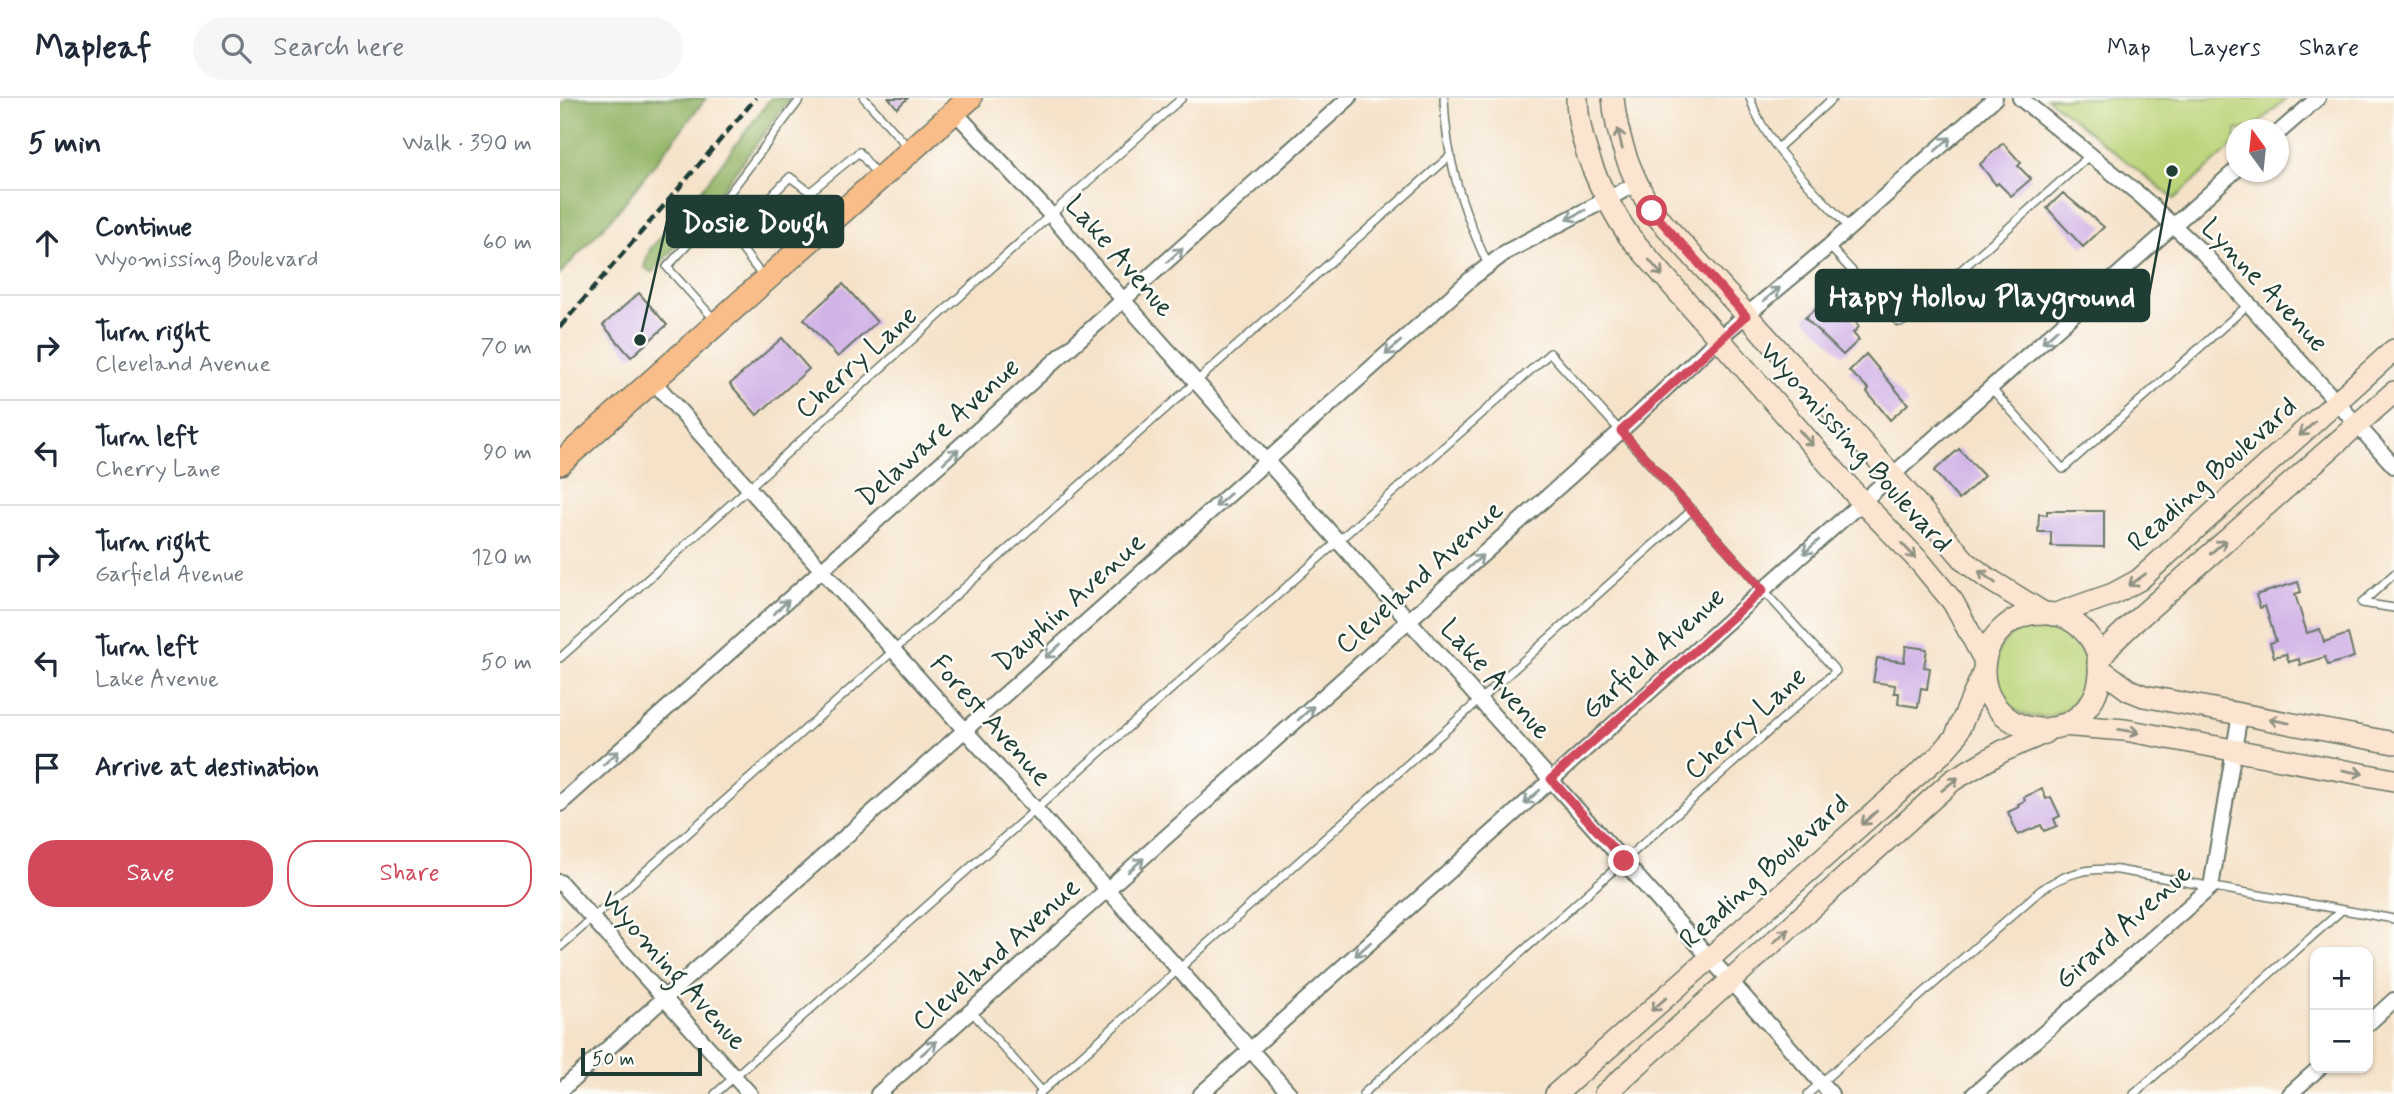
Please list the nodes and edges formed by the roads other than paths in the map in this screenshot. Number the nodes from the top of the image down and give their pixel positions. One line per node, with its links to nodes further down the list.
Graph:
1 (801, 98): 23 (lane)
2 (864, 98): 16 (lane)
3 (1182, 98): 24 (lane, Cherry Lane)
4 (1349, 98): 31 (street, Delaware Avenue, one-way to 4)
5 (1444, 98): 18 (lane)
6 (1577, 98): 22 (main road, Wyomissing Boulevard)
7 (1613, 98): 21 (main road, Wyomissing Boulevard, one-way to 7)
8 (1751, 98): 15 (lane)
9 (1833, 98): 15 (lane)
10 (1995, 98): 26 (street, Cleveland Avenue, one-way to 10)
11 (2020, 98): 17 (street, Lynne Avenue)
12 (2318, 98): 14 (street)
13 (962, 105): 16 (main road); 24 (street, Lake Avenue)
14 (2289, 123)
15 (1778, 148): 26 (lane)
16 (911, 150): 19 (main road)
17 (2090, 155): 25 (street, Lynne Avenue); 28 (lane)
18 (1450, 156): 29 (lane); 38 (lane)
19 (880, 179): 27 (lane); 30 (main road)
20 (2226, 179): 25 (street, Garfield Avenue)
21 (1636, 184): 22 (street, Dauphin Avenue); 33 (main road, Wyomissing Boulevard)
22 (1608, 198): 29 (street, Dauphin Avenue, one-way to 29); 35 (main road, Wyomissing Boulevard, one-way to 35)
23 (714, 214): 27 (lane); 34 (lane)
24 (1050, 214): 31 (street, Lake Avenue); 48 (lane, Cherry Lane)
25 (2174, 225): 32 (street, Lynne Avenue); 39 (street, Garfield Avenue, one-way to 39)
26 (1849, 228): 28 (street, Cleveland Avenue)
27 (732, 236): 30 (lane)
28 (1829, 246): 33 (street, Cleveland Avenue, one-way to 28)
29 (1488, 265): 44 (street, Dauphin Avenue, one-way to 44)
30 (766, 281): 34 (main road)
31 (1124, 301): 38 (street, Lake Avenue); 52 (street, Delaware Avenue, one-way to 31)
32 (2249, 304): 39 (lane); 41 (street, Lynne Avenue)
33 (1746, 316): 35 (street, Cleveland Avenue); 47 (main road, Wyomissing Boulevard)
34 (718, 323): 37 (main road)
35 (1720, 338): 43 (street, Cleveland Avenue); 49 (main road, Wyomissing Boulevard, one-way to 49)
36 (2394, 350): 41 (main road, Reading Boulevard)
37 (653, 381): 45 (main road); 48 (street, Forest Avenue)
38 (1195, 382): 44 (street, Lake Avenue); 58 (lane)
39 (1991, 388): 47 (street, Garfield Avenue)
40 (2394, 392): 42 (main road, Reading Boulevard)
41 (2337, 401): 42 (street, Lynne Avenue); 56 (main road, Reading Boulevard, one-way to 56)
42 (2358, 425): 46 (street, Lynne Avenue); 60 (main road, Reading Boulevard, one-way to 42)
43 (1621, 431): 50 (lane, Cherry Lane); 51 (lane, Cherry Lane); 57 (street, Cleveland Avenue, one-way to 43)
44 (1266, 461): 51 (street, Lake Avenue); 65 (street, Dauphin Avenue, one-way to 65)
45 (560, 463)
46 (2394, 466)
47 (1892, 475): 49 (street, Garfield Avenue); 56 (main road, Wyomissing Boulevard, one-way to 47)
48 (750, 489): 52 (street, Forest Avenue); 59 (lane, Cherry Lane)
49 (1862, 502): 54 (street, Garfield Avenue, one-way to 54); 61 (main road, Wyomissing Boulevard, one-way to 61)
50 (1692, 510): 54 (lane, Cherry Lane); 62 (lane)
51 (1337, 541): 57 (street, Lake Avenue); 71 (lane)
52 (822, 570): 58 (street, Forest Avenue); 70 (street, Delaware Avenue, one-way to 52)
53 (2394, 573): 55 (lane)
54 (1763, 590): 68 (street, Garfield Avenue); 72 (lane, Cherry Lane)
55 (2394, 608)
56 (2049, 614): 60 (main road); 61 (main road)
57 (1409, 621): 62 (street, Lake Avenue); 75 (street, Cleveland Avenue, one-way to 57)
58 (894, 650): 65 (street, Forest Avenue); 77 (lane)
59 (560, 658)
60 (2099, 665): 63 (main road); 64 (main road)
61 (1984, 666): 64 (main road); 80 (main road, Reading Boulevard, one-way to 80)
62 (1480, 701): 68 (street, Lake Avenue); 81 (lane)
63 (2240, 713): 66 (main road, one-way to 63); 67 (street, Girard Avenue)
64 (2056, 727): 67 (main road, one-way to 67); 82 (main road, Reading Boulevard, one-way to 64)
65 (965, 730): 71 (street, Forest Avenue); 83 (street, Dauphin Avenue)
66 (2394, 743)
67 (2233, 751): 69 (main road, one-way to 69); 74 (street, Girard Avenue)
68 (1551, 779): 72 (street, Lake Avenue); 87 (street, Garfield Avenue, one-way to 87)
69 (2394, 779)
70 (560, 804)
71 (1036, 810): 75 (street, Forest Avenue); 89 (lane)
72 (1624, 861): 80 (street, Lake Avenue); 98 (lane, Cherry Lane)
73 (560, 882): 77 (street, Wyoming Avenue)
74 (2211, 887): 76 (lane); 90 (lane); 103 (street, Girard Avenue)
75 (1108, 889): 81 (street, Forest Avenue); 85 (street, Cleveland Avenue)
76 (2342, 910): 78 (lane); 104 (lane)
77 (593, 918): 79 (lane); 83 (street, Wyoming Avenue)
78 (2394, 919)
79 (560, 947)
80 (1710, 959): 82 (street, Lake Avenue); 99 (main road, Reading Boulevard, one-way to 99)
81 (1178, 969): 87 (street, Forest Avenue); 92 (lane)
82 (1730, 982): 90 (street, Lake Avenue); 100 (main road, Reading Boulevard)
83 (664, 998): 89 (street, Wyoming Avenue); 91 (street, Dauphin Avenue)
84 (2394, 1000): 86 (street)
85 (971, 1011): 92 (lane); 95 (street, Cleveland Avenue, one-way to 85)
86 (2373, 1019)
87 (1251, 1050): 96 (street, Garfield Avenue); 97 (street, Forest Avenue)
88 (2313, 1073): 105 (street)
89 (735, 1077): 93 (lane); 94 (street, Wyoming Avenue)
90 (1821, 1083): 101 (lane); 102 (street, Lake Avenue)
91 (560, 1091)
92 (1040, 1093)
93 (716, 1094)
94 (750, 1094)
95 (878, 1094)
96 (1201, 1094)
97 (1290, 1094)
98 (1363, 1094)
99 (1556, 1094)
100 (1605, 1094)
101 (1808, 1094)
102 (1831, 1094)
103 (1974, 1094)
104 (2134, 1094)
105 (2290, 1094)

